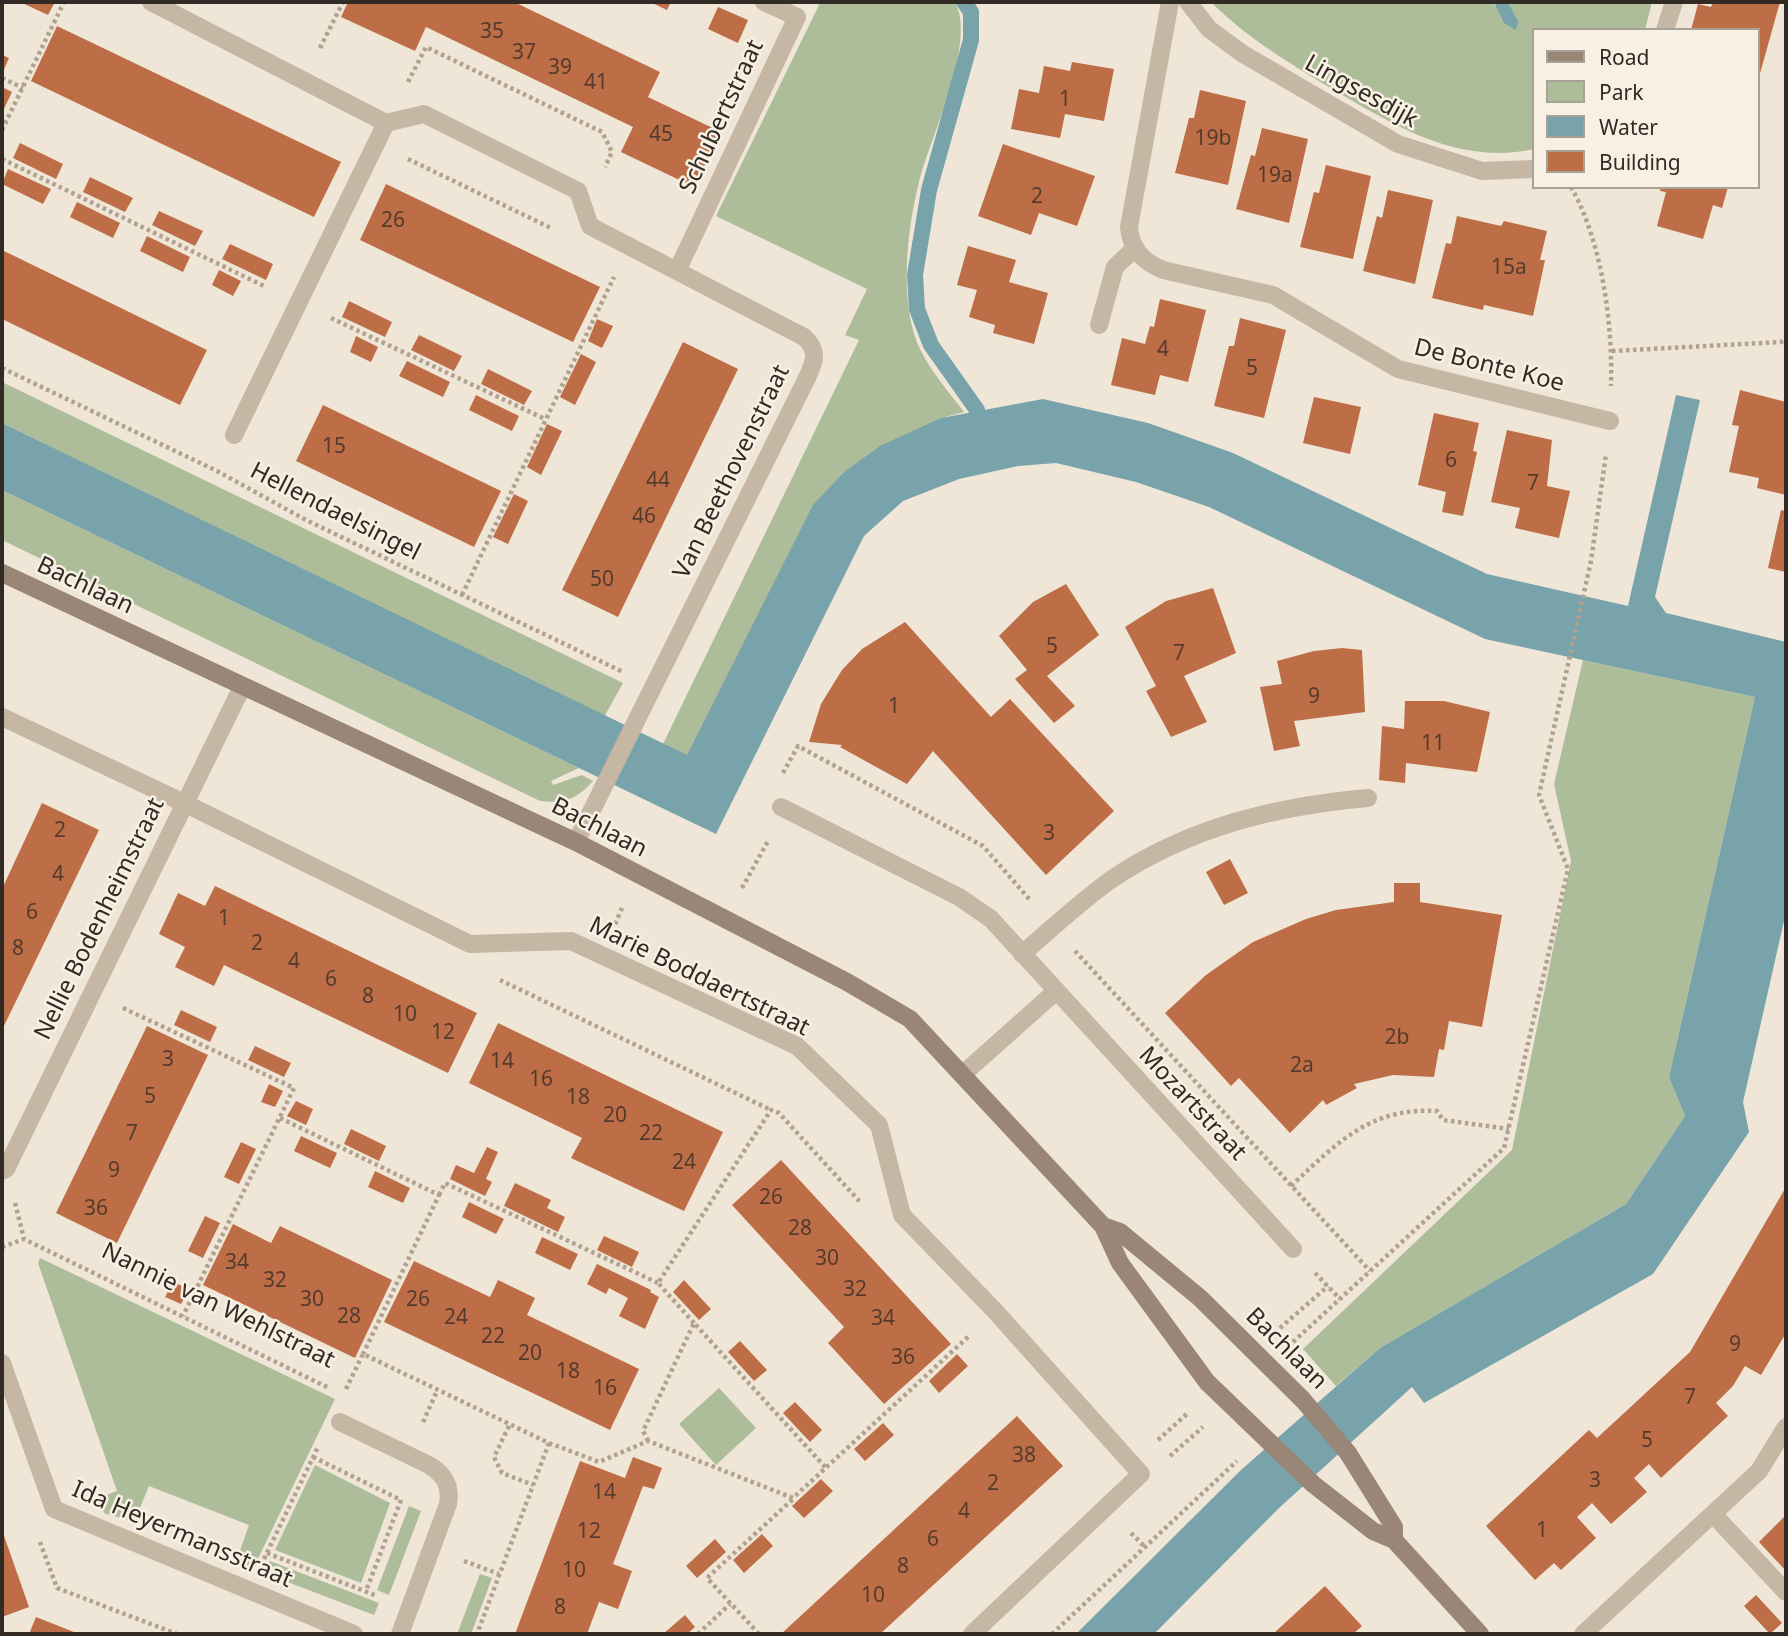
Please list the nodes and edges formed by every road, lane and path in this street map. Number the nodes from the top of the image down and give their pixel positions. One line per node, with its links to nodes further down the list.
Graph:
1 (64, 2): 11 (path)
2 (151, 2): 10 (street)
3 (343, 2): 10 (path)
4 (764, 2): 21 (street, Schubertstraat)
5 (1170, 2): 20 (street)
6 (1188, 2): 15 (street, Lingsesdijk)
7 (1674, 2): 8 (street)
8 (1666, 28)
9 (2, 78): 11 (path)
10 (303, 80): 12 (street)
11 (23, 88): 13 (path)
12 (386, 124): 14 (street); 17 (street, Van Beethovenstraat); 17 (path)
13 (2, 130)
14 (377, 144): 18 (path); 27 (street)
15 (1532, 169)
16 (1572, 189): 24 (path)
17 (586, 211): 19 (street, Van Beethovenstraat)
18 (560, 232)
19 (629, 246): 21 (street, Van Beethovenstraat); 29 (path)
20 (1134, 249): 22 (street); 26 (street, De Bonte Koe)
21 (677, 271): 31 (street, Van Beethovenstraat)
22 (1098, 324)
23 (1786, 339): 24 (path)
24 (1612, 351): 26 (path)
25 (2, 368): 29 (path, Hellendaelsingel)
26 (1610, 421): 45 (path)
27 (234, 435)
28 (2, 573): 30 (street, Bachlaan)
29 (462, 595): 31 (path, Hellendaelsingel)
30 (242, 687): 34 (street, Nellie Bodenheimstraat); 36 (street, Bachlaan)
31 (653, 687): 36 (street, Van Beethovenstraat)
32 (2, 717): 34 (street, Marie Boddaertstraat)
33 (1368, 798): 39 (street)
34 (184, 803): 38 (street, Marie Boddaertstraat); 40 (street, Nellie Bodenheimstraat)
35 (783, 809): 37 (path); 39 (street, Mozartstraat)
36 (576, 842): 42 (street, Bachlaan)
37 (732, 883)
38 (470, 944): 43 (path); 49 (street, Marie Boddaertstraat)
39 (1022, 954): 41 (street, Mozartstraat)
40 (91, 992): 44 (path); 46 (street, Nellie Bodenheimstraat)
41 (1055, 992): 42 (street); 53 (street, Mozartstraat)
42 (963, 1074): 50 (street, Bachlaan)
43 (771, 1110): 49 (path); 54 (path)
44 (279, 1118): 48 (path); 56 (path)
45 (1509, 1129): 47 (path); 60 (path)
46 (4, 1170): 51 (path)
47 (1292, 1186)
48 (439, 1195): 54 (path); 58 (path)
49 (902, 1215): 55 (street, Marie Boddaertstraat)
50 (1103, 1226): 60 (street, Bachlaan); 61 (street, Bachlaan)
51 (24, 1238): 52 (path); 56 (path, Nannie van Wehlstraat)
52 (2, 1247)
53 (1293, 1248)
54 (658, 1283): 57 (path)
55 (995, 1311): 70 (path); 71 (street, Marie Boddaertstraat)
56 (183, 1317): 58 (path, Nannie van Wehlstraat)
57 (694, 1323): 66 (path); 70 (path)
58 (363, 1354): 63 (path, Nannie van Wehlstraat)
59 (2, 1363): 79 (street, Ida Heyermansstraat)
60 (1266, 1366): 76 (street, Bachlaan)
61 (1228, 1403): 67 (street, Bachlaan); 71 (path)
62 (340, 1422): 83 (street)
63 (509, 1426): 68 (path, Nannie van Wehlstraat); 72 (path)
64 (1786, 1427): 74 (street)
65 (323, 1438): 69 (path)
66 (648, 1441): 68 (path, Nannie van Wehlstraat); 73 (path)
67 (1267, 1441): 76 (street, Bachlaan); 77 (path)
68 (549, 1443): 72 (path)
69 (313, 1457): 78 (path); 80 (path)
70 (826, 1468): 73 (path)
71 (1141, 1474): 89 (street)
72 (533, 1485): 86 (path)
73 (793, 1498): 82 (path)
74 (1713, 1514): 81 (street); 92 (street)
75 (1129, 1531): 77 (path)
76 (1394, 1540): 91 (street, Bachlaan)
77 (1145, 1547): 90 (path)
78 (267, 1553): 79 (path); 80 (path)
79 (249, 1590): 84 (street, Ida Heyermansstraat)
80 (366, 1591): 83 (path)
81 (1786, 1592)
82 (730, 1604): 87 (path); 88 (path)
83 (410, 1608): 85 (street)
84 (354, 1634)
85 (400, 1634)
86 (477, 1634)
87 (698, 1634)
88 (759, 1634)
89 (972, 1634)
90 (1052, 1634)
91 (1480, 1634)
92 (1583, 1634)

